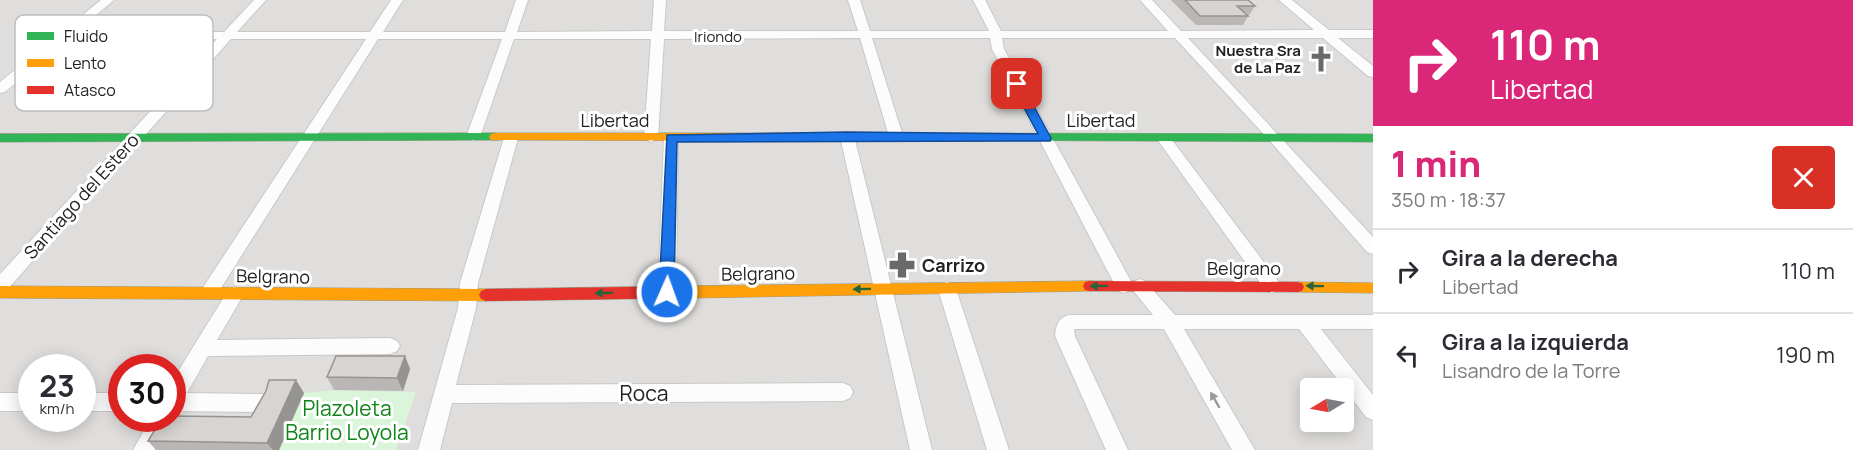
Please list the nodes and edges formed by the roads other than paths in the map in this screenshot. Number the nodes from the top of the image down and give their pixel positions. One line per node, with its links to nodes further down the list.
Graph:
1 (108, 0): 10 (street)
2 (260, 0): 20 (street, Santiago del Estero)
3 (397, 0): 13 (street)
4 (522, 0): 14 (street)
5 (660, 0): 15 (street)
6 (854, 0): 16 (street)
7 (979, 0): 17 (street)
8 (1146, 0): 18 (street)
9 (1285, 0): 12 (street)
10 (90, 15)
11 (1373, 34): 12 (street, Iriondo)
12 (1327, 35): 18 (street, Iriondo); 22 (street)
13 (374, 36): 14 (street, Iriondo); 20 (street, Iriondo); 31 (street)
14 (508, 36): 15 (street, Iriondo); 28 (street)
15 (658, 36): 16 (street, Iriondo); 33 (street)
16 (865, 36): 17 (street, Iriondo); 27 (street)
17 (997, 36): 18 (street, Iriondo); 35 (street)
18 (1179, 36): 36 (street)
19 (213, 37): 20 (street, Iriondo)
20 (226, 37): 21 (street, Santiago del Estero)
21 (213, 51)
22 (1373, 73)
23 (6, 79): 24 (street)
24 (0, 89)
25 (159, 111): 30 (street, Santiago del Estero)
26 (847, 136): 27 (street, Libertad); 34 (street, Libertad); 44 (street)
27 (896, 136): 35 (street, Libertad)
28 (473, 137): 31 (street, Libertad); 32 (street, Libertad)
29 (0, 138): 30 (street, Libertad)
30 (134, 138): 31 (street, Libertad); 40 (street, Santiago del Estero)
31 (308, 138): 46 (street)
32 (511, 138): 33 (street, Libertad); 50 (street)
33 (651, 138): 34 (street, Libertad)
34 (671, 138): 48 (street)
35 (1046, 138): 38 (street, Libertad); 41 (street)
36 (1275, 138): 37 (street, Libertad); 38 (street, Libertad); 39 (street)
37 (1373, 138)
38 (1164, 139): 42 (street)
39 (1373, 248)
40 (0, 286)
41 (1132, 286): 42 (street, Belgrano); 45 (street, Belgrano, one-way to 45); 51 (street)
42 (1272, 286): 43 (street, Belgrano, one-way to 42)
43 (1373, 288)
44 (884, 289): 45 (street, Belgrano); 48 (street, Belgrano, one-way to 48); 67 (street)
45 (947, 289): 68 (street)
46 (210, 291): 47 (street, Belgrano); 49 (street, Belgrano)
47 (0, 292)
48 (667, 292): 50 (street, Belgrano, one-way to 50)
49 (235, 294): 50 (street, Belgrano); 55 (street)
50 (469, 295): 58 (street)
51 (1169, 321): 53 (street); 69 (street); 70 (street, one-way to 51)
52 (1373, 322): 53 (street)
53 (1306, 324): 63 (street)
54 (390, 346): 55 (street)
55 (204, 348): 56 (street)
56 (186, 378)
57 (843, 392): 58 (street, Roca)
58 (445, 394): 66 (street)
59 (186, 401): 62 (street)
60 (0, 402): 61 (street)
61 (18, 402)
62 (262, 403)
63 (1373, 411)
64 (154, 432): 65 (street)
65 (144, 450)
66 (429, 450)
67 (921, 450)
68 (998, 450)
69 (1117, 450)
70 (1244, 450)

